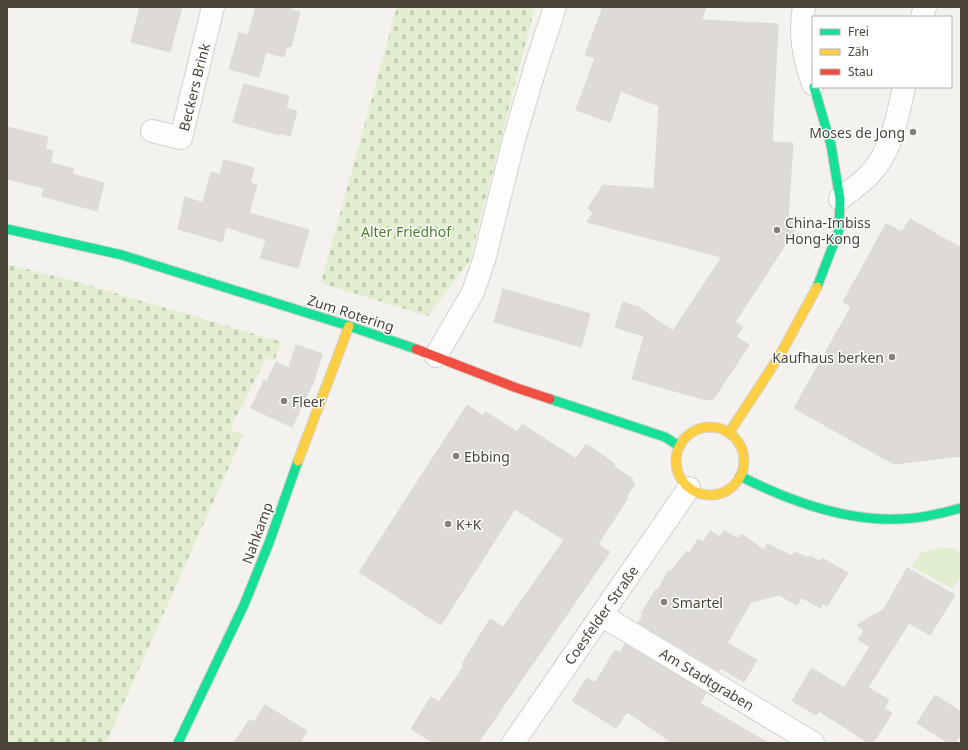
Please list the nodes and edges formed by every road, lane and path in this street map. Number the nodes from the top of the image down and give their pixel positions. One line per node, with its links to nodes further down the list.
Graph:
1 (213, 7): 7 (street, Beckers Brink)
2 (555, 7): 11 (street)
3 (804, 7): 4 (street)
4 (812, 80)
5 (814, 88): 8 (street)
6 (904, 88): 8 (street)
7 (152, 131)
8 (840, 199): 12 (street)
9 (7, 229): 10 (street, Zum Rotering)
10 (349, 326): 11 (street, Zum Rotering); 18 (street, Nahkamp)
11 (436, 356): 13 (street, Zum Rotering)
12 (728, 433): 13 (street); 14 (street)
13 (679, 446): 15 (street)
14 (740, 476): 15 (street); 16 (street)
15 (689, 488): 17 (street, Coesfelder Straße)
16 (961, 508)
17 (601, 615): 19 (street, Coesfelder Straße); 20 (street, Am Stadtgraben)
18 (178, 743)
19 (513, 743)
20 (813, 743)

